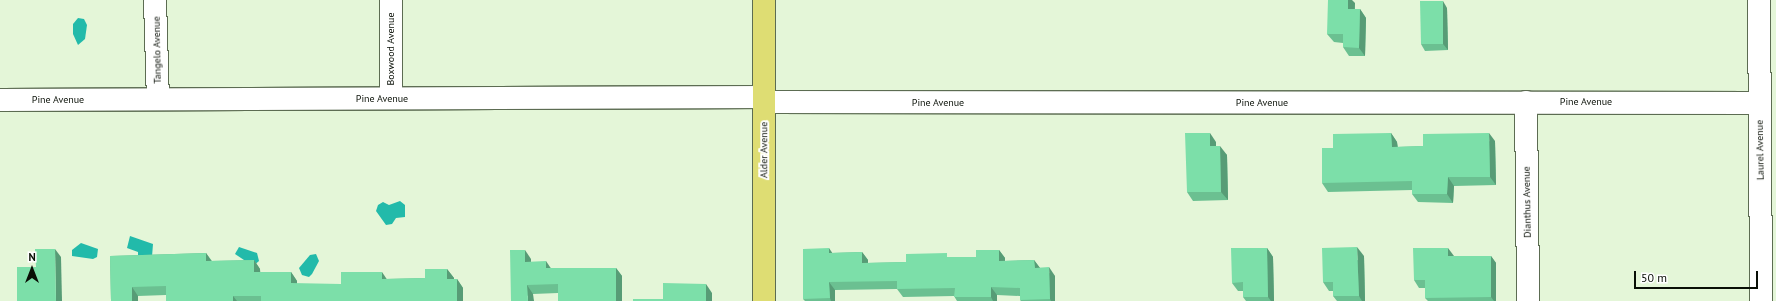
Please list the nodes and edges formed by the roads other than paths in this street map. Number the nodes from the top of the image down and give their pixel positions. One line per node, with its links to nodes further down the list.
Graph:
1 (155, 0): 7 (street, Tangelo Avenue)
2 (391, 0): 5 (street, Boxwood Avenue)
3 (764, 0): 9 (main road, Alder Avenue)
4 (1760, 0): 6 (street, Laurel Avenue)
5 (391, 98): 7 (street, Pine Avenue); 9 (street, Pine Avenue)
6 (1765, 98): 10 (street, Pine Avenue); 11 (street, Laurel Avenue)
7 (158, 99): 8 (street, Pine Avenue)
8 (0, 100)
9 (764, 100): 10 (street, Pine Avenue); 12 (main road, Alder Avenue)
10 (1526, 102): 13 (street, Dianthus Avenue)
11 (1766, 297)
12 (764, 301)
13 (1528, 301)

